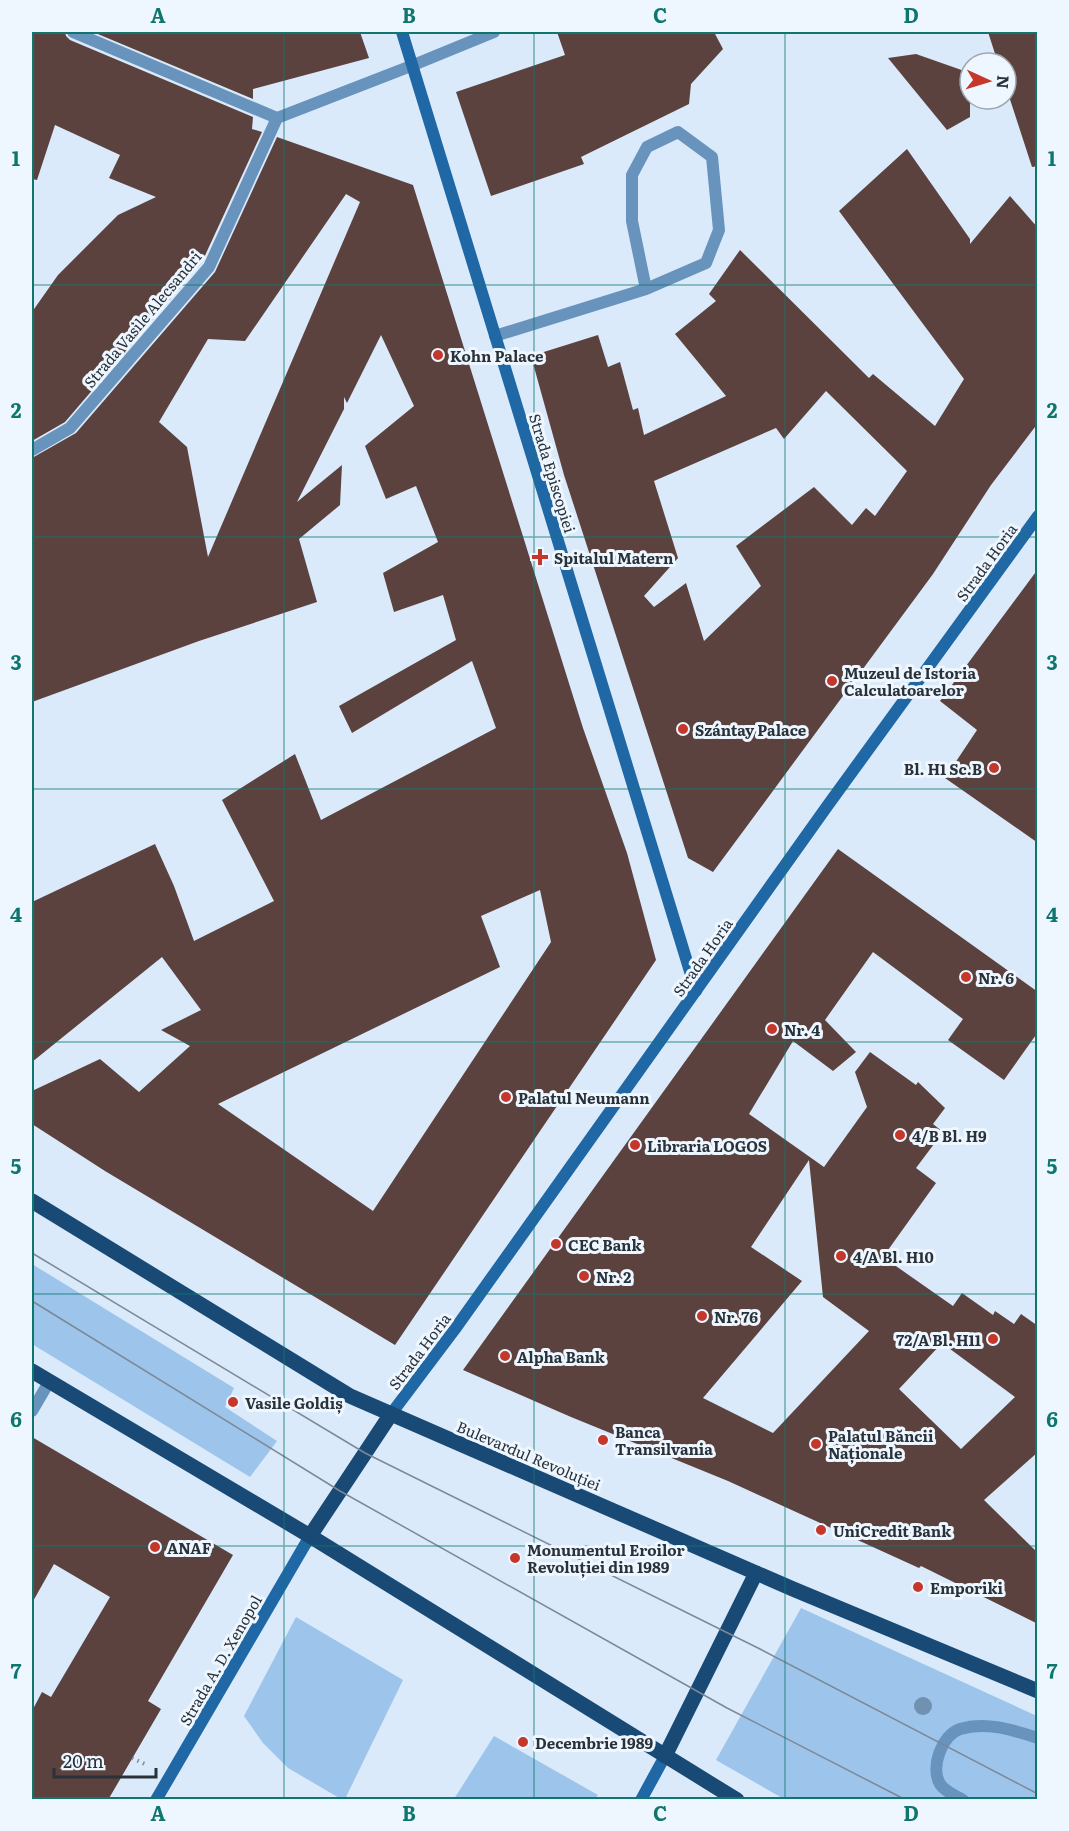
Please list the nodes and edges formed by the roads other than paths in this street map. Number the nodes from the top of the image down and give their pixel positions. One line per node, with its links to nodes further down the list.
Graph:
1 (73, 32): 5 (street)
2 (402, 32): 4 (street, Strada Episcopiei)
3 (494, 32): 4 (street)
4 (411, 66): 5 (street); 7 (street, Strada Episcopiei)
5 (278, 118): 8 (street, Strada Vasile Alecsandri)
6 (646, 289): 6 (street); 7 (street)
7 (495, 336): 10 (street, Strada Episcopiei)
8 (32, 450)
9 (1038, 516): 10 (street, Strada Horia)
10 (696, 991): 15 (street, Strada Horia)
11 (32, 1201): 15 (main road, Bulevardul Revoluției)
12 (32, 1371): 13 (main road)
13 (49, 1382): 14 (street); 16 (main road)
14 (32, 1411)
15 (391, 1414): 16 (main road); 17 (main road, Bulevardul Revoluției)
16 (310, 1536): 20 (main road); 21 (street, Strada A. D. Xenopol)
17 (756, 1573): 18 (main road, Bulevardul Revoluției); 20 (main road)
18 (1038, 1691)
19 (1038, 1738): 24 (street)
20 (665, 1756): 22 (street); 23 (main road)
21 (156, 1800)
22 (641, 1800)
23 (737, 1800)
24 (963, 1800)

